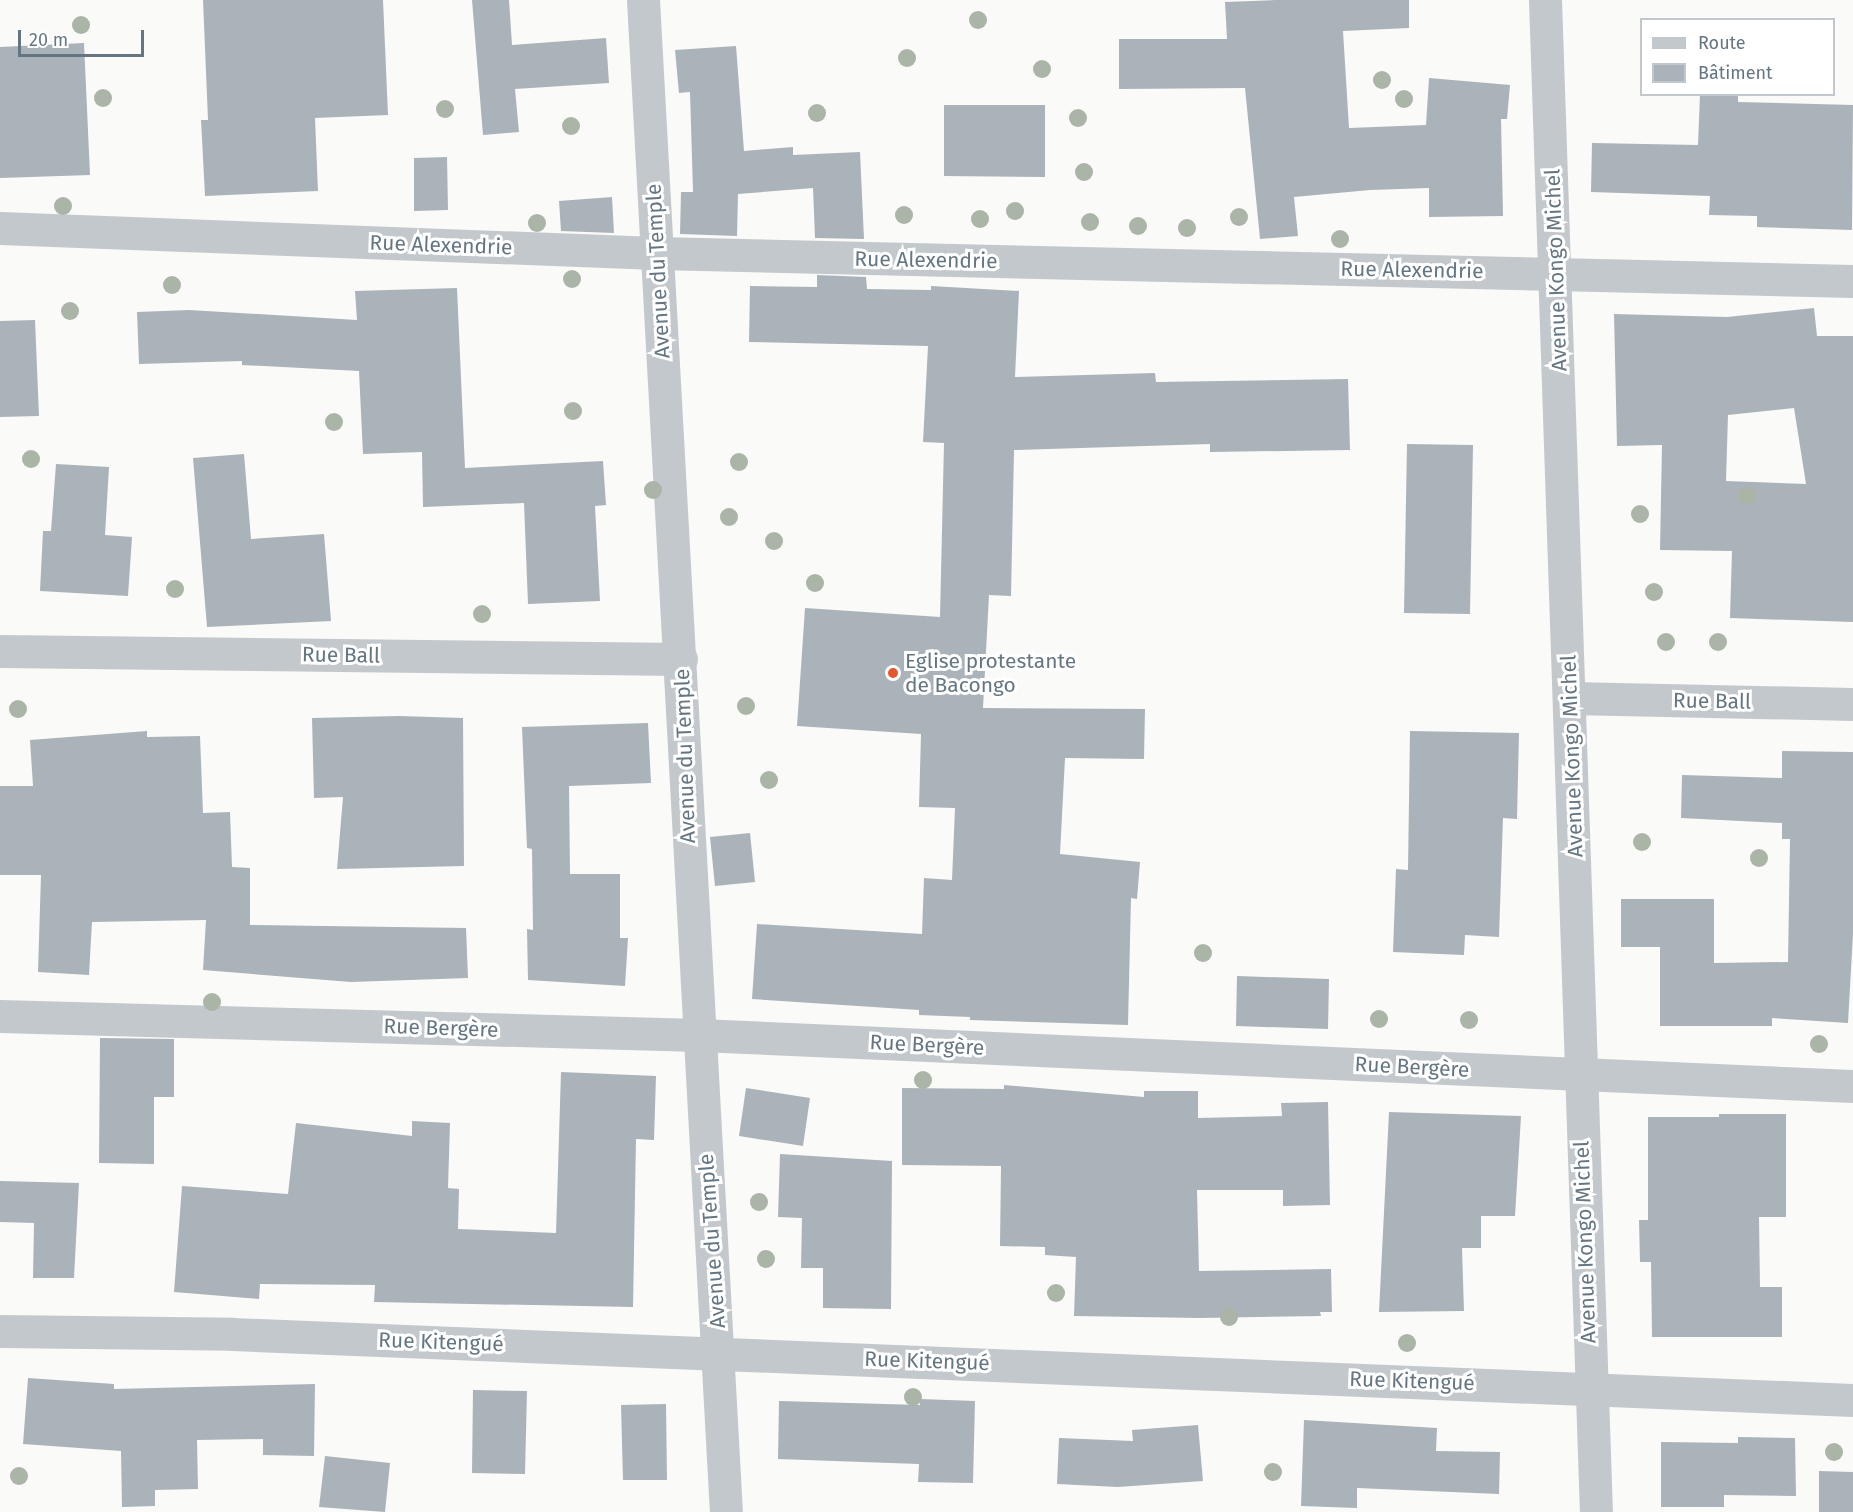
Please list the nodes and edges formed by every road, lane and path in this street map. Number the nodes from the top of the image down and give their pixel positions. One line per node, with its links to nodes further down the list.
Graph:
1 (643, 0): 4 (street, Avenue du Temple)
2 (1545, 0): 5 (street, Avenue Kongo Michel)
3 (0, 228): 4 (street, Rue Alexendrie)
4 (657, 253): 5 (street, Rue Alexendrie); 8 (street, Avenue du Temple)
5 (1557, 273): 6 (street, Rue Alexendrie); 9 (street, Avenue Kongo Michel)
6 (1853, 281)
7 (0, 651): 8 (street, Rue Ball)
8 (681, 659): 12 (street, Avenue du Temple)
9 (1570, 698): 10 (street, Rue Ball); 13 (street, Avenue Kongo Michel)
10 (1853, 704)
11 (0, 1016): 12 (street, Rue Bergère)
12 (699, 1035): 13 (street, Rue Bergère); 16 (street, Avenue du Temple)
13 (1580, 1074): 14 (street, Rue Bergère); 17 (street, Avenue Kongo Michel)
14 (1853, 1086)
15 (0, 1332): 16 (street, Rue Kitengué)
16 (719, 1353): 17 (street, Rue Kitengué); 19 (street, Avenue du Temple)
17 (1589, 1388): 18 (street, Rue Kitengué); 20 (street, Avenue Kongo Michel)
18 (1853, 1400)
19 (726, 1512)
20 (1596, 1512)

